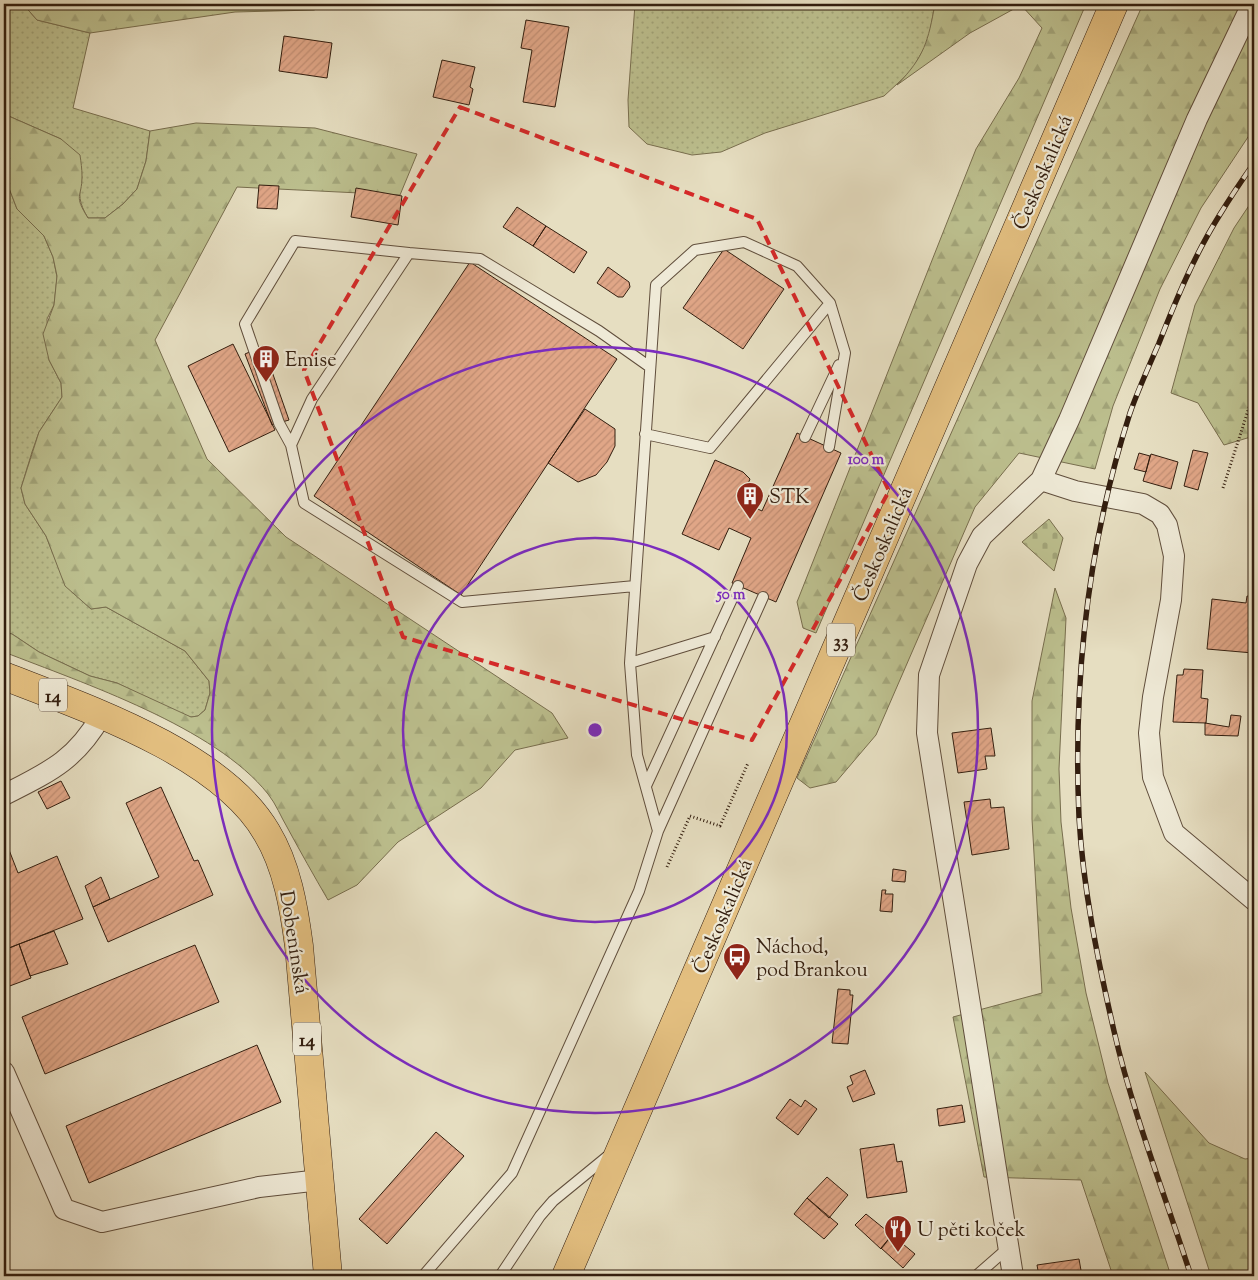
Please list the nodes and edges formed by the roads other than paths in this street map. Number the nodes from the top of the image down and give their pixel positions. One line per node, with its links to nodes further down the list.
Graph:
1 (1114, 4): 24 (main road, Českoskalická / 33)
2 (1252, 4): 11 (street)
3 (409, 253): 6 (lane); 9 (lane); 9 (lane)
4 (830, 303): 5 (lane); 6 (lane); 7 (lane)
5 (845, 353): 8 (lane); 10 (lane)
6 (650, 367): 7 (lane)
7 (645, 434): 12 (lane)
8 (805, 437)
9 (291, 445): 12 (lane)
10 (829, 447)
11 (1041, 480): 22 (street); 26 (street)
12 (635, 586): 16 (lane)
13 (738, 586): 15 (lane)
14 (763, 597): 21 (lane)
15 (714, 637): 16 (lane); 19 (lane)
16 (630, 663): 19 (lane)
17 (4, 676): 18 (main road, 14)
18 (101, 716): 20 (street); 25 (main road, Dobenínská / 14)
19 (646, 786): 21 (lane)
20 (4, 795)
21 (658, 831): 28 (lane)
22 (1254, 900)
23 (4, 1072): 25 (street)
24 (625, 1141): 29 (lane); 30 (main road, Českoskalická / 33)
25 (320, 1180): 27 (main road, Dobenínská / 14)
26 (1008, 1248): 31 (lane); 32 (street)
27 (328, 1276)
28 (423, 1276)
29 (500, 1276)
30 (566, 1276)
31 (976, 1276)
32 (1013, 1276)

